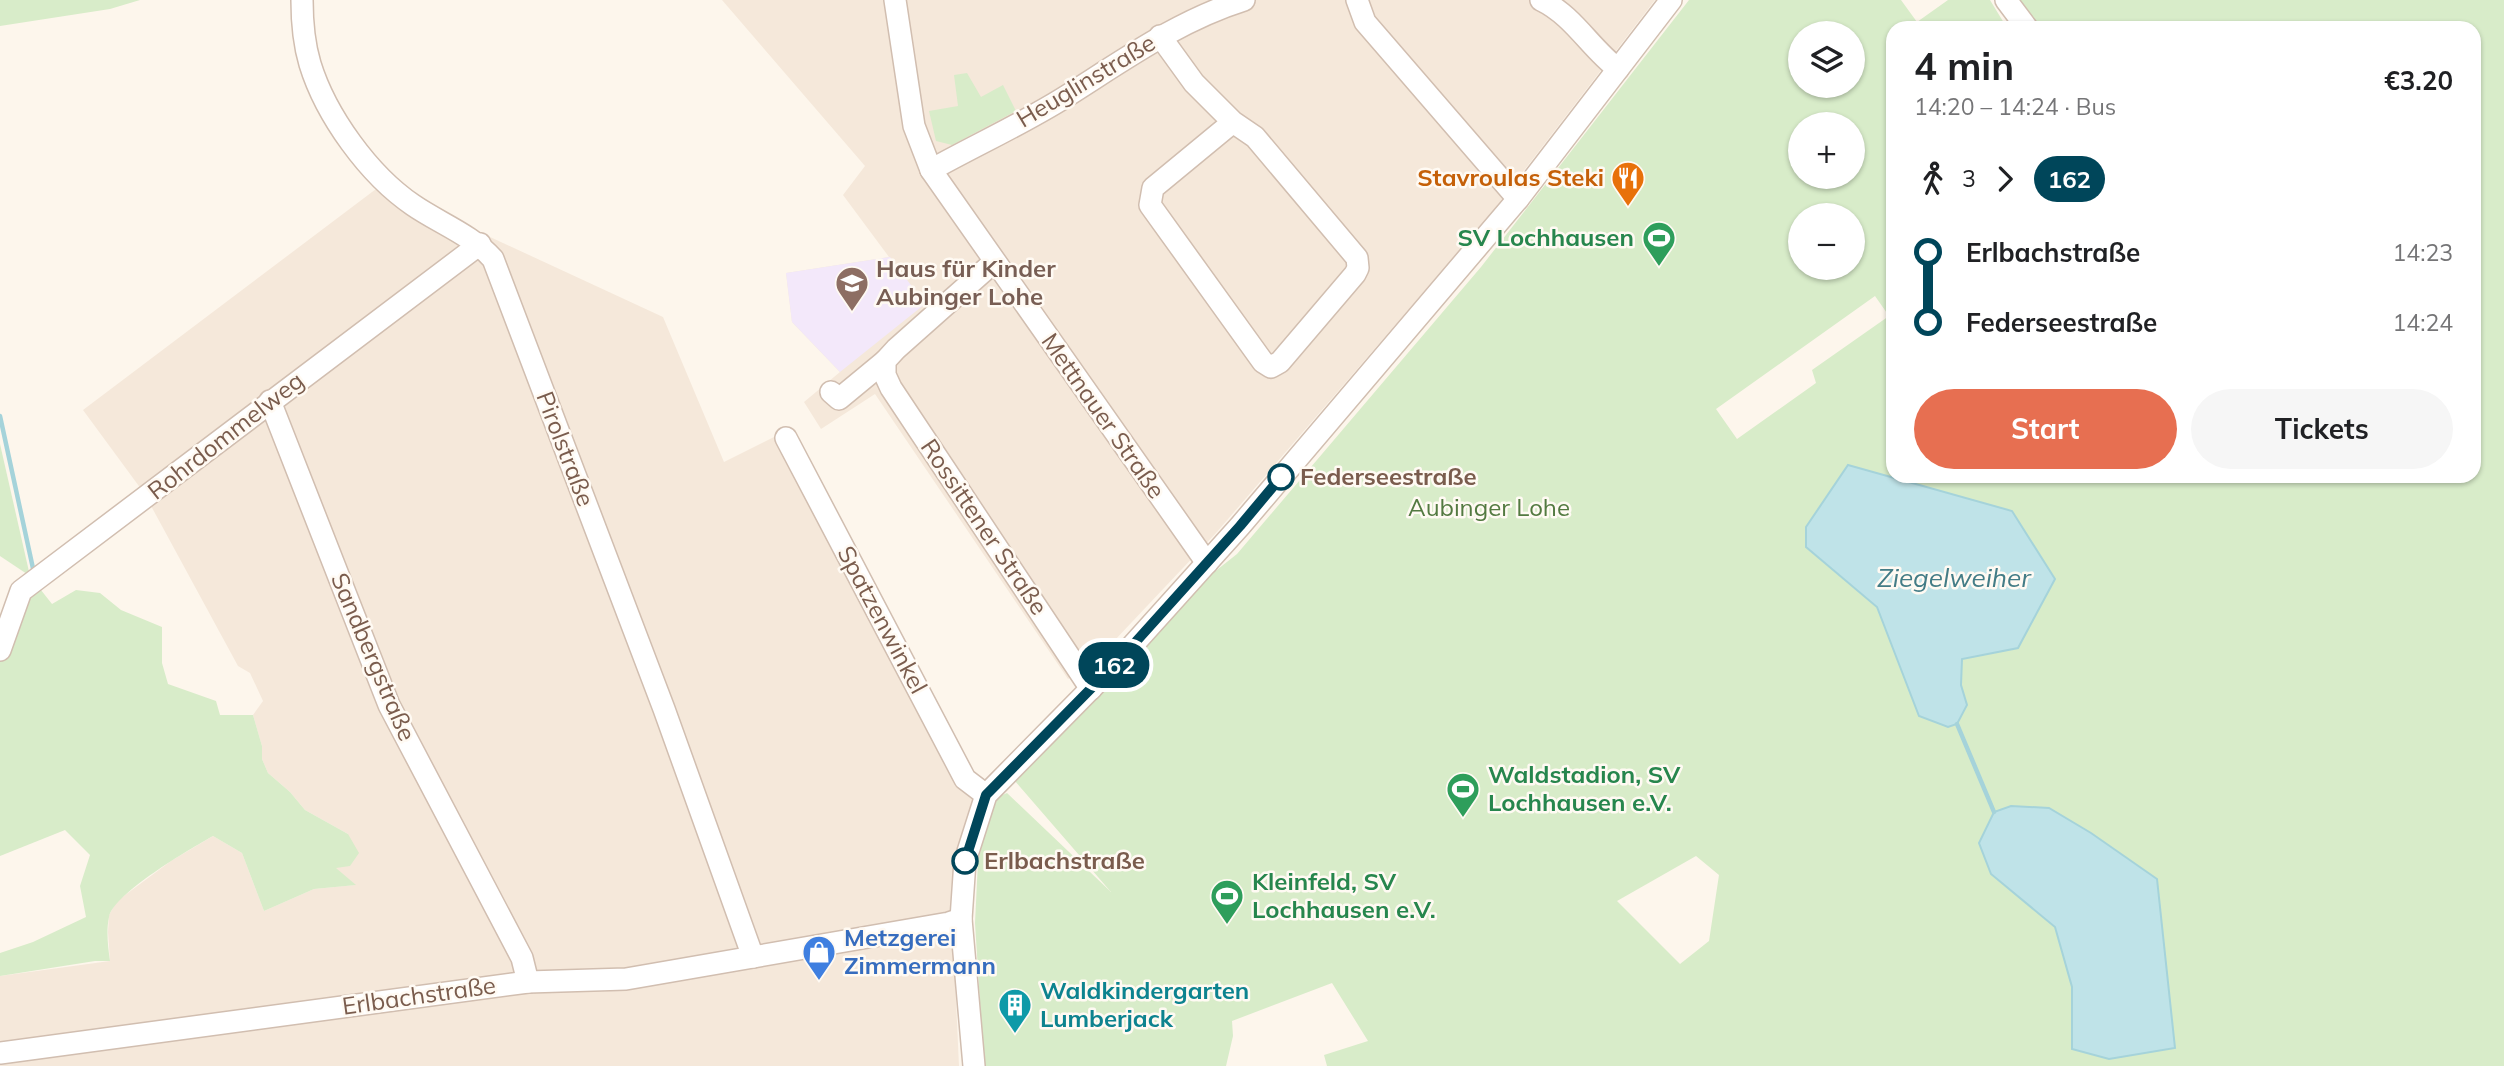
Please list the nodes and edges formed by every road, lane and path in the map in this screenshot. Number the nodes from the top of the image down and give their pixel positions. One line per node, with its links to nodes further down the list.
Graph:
1 (302, 0): 14 (street, Pirolstraße)
2 (895, 0): 12 (street, Mettnauer Straße)
3 (1244, 0): 9 (street, Heuglinstraße)
4 (1357, 0): 13 (street)
5 (1541, 0): 10 (street)
6 (1671, 0): 10 (street)
7 (2006, 0): 8 (street)
8 (2021, 21)
9 (1160, 36): 11 (street); 12 (street, Heuglinstraße)
10 (1618, 69): 13 (street)
11 (1233, 122): 11 (street)
12 (931, 170): 15 (street, Mettnauer Straße)
13 (1518, 199): 20 (street)
14 (480, 244): 18 (street, Rohrdommelweg); 25 (street, Pirolstraße)
15 (994, 262): 16 (street); 20 (street, Mettnauer Straße)
16 (885, 362): 17 (street); 22 (street, Rossittener Straße)
17 (831, 391)
18 (270, 401): 21 (street, Rohrdommelweg); 26 (street, Sandbergstraße)
19 (786, 438): 23 (street, Spatzenwinkel)
20 (1207, 563): 22 (street)
21 (0, 650)
22 (1091, 689): 23 (street)
23 (986, 795): 24 (street)
24 (961, 919): 25 (street, Erlbachstraße); 28 (street)
25 (753, 957): 26 (street, Erlbachstraße)
26 (528, 982): 27 (street, Erlbachstraße)
27 (0, 1053)
28 (974, 1066)

